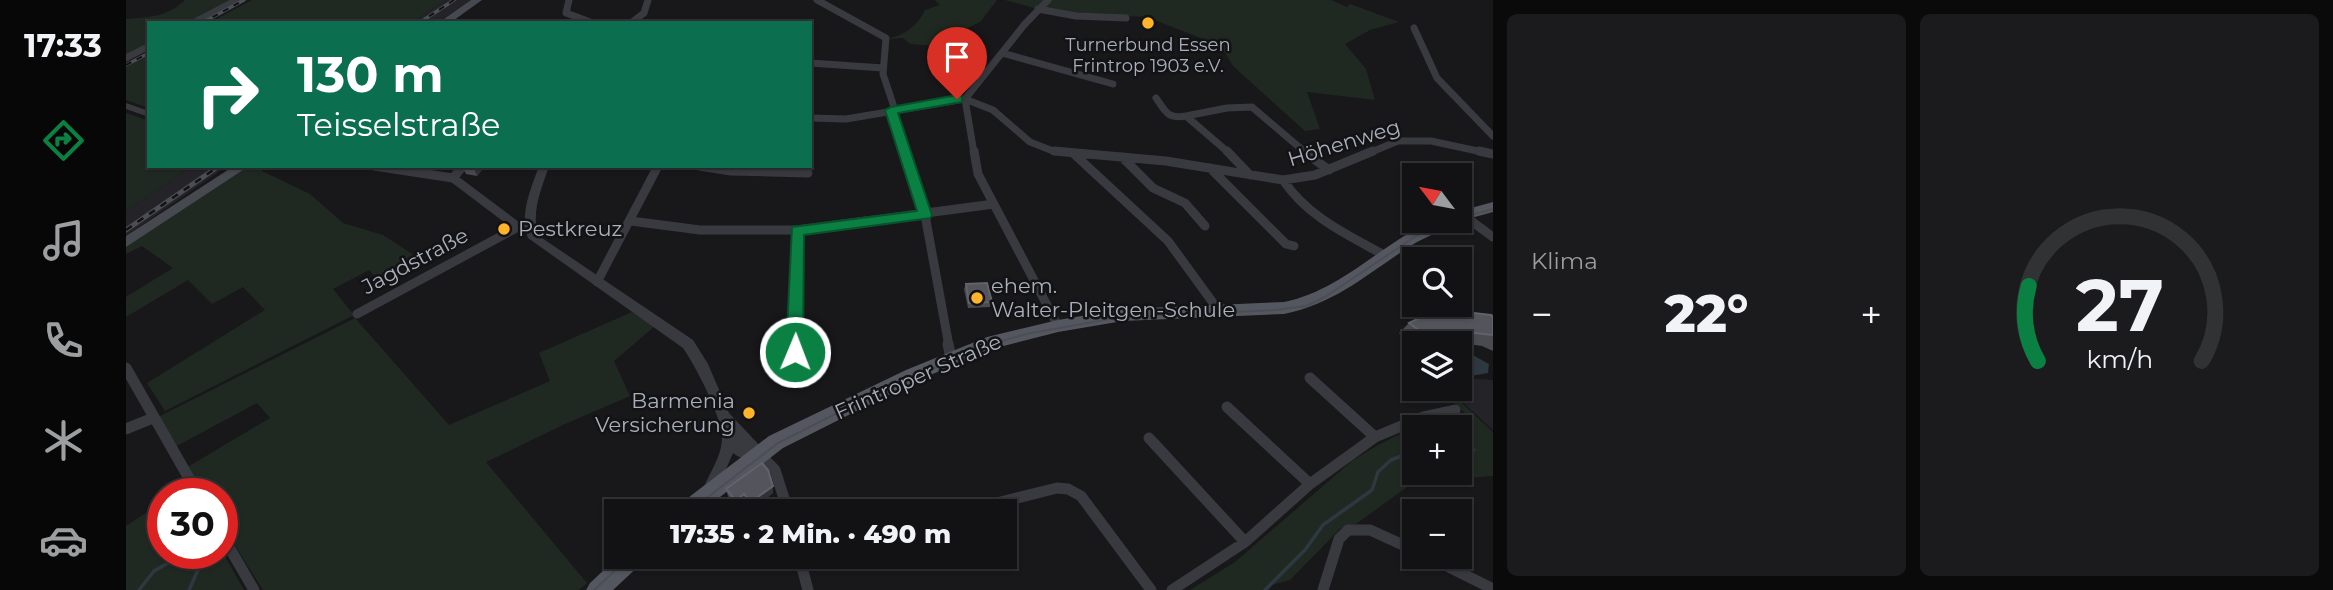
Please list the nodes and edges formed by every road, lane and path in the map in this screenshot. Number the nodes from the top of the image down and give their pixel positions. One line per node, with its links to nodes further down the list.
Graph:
1 (237, 0): 9 (street)
2 (477, 0): 10 (main road)
3 (569, 0): 11 (street)
4 (648, 0): 12 (street)
5 (817, 0): 18 (street)
6 (1048, 0): 7 (street)
7 (1038, 9): 8 (street); 15 (street)
8 (1126, 18)
9 (197, 21)
10 (446, 21)
11 (588, 21)
12 (634, 21)
13 (1414, 28): 27 (street)
14 (147, 47): 16 (street)
15 (1002, 53): 19 (street); 21 (street)
16 (126, 58)
17 (812, 63): 18 (street)
18 (883, 68): 23 (street)
19 (1113, 84)
20 (1156, 98): 25 (street)
21 (965, 99): 23 (street); 28 (street, Höhenweg); 43 (street)
22 (126, 106): 24 (street)
23 (893, 110): 26 (street); 46 (street)
24 (147, 113)
25 (1186, 116): 38 (street); 40 (street)
26 (812, 118)
27 (1493, 136)
28 (1074, 154): 30 (street, Höhenweg); 58 (street)
29 (1493, 154): 38 (street, Höhenweg)
30 (1122, 157): 37 (street, Höhenweg); 49 (street)
31 (240, 168): 54 (main road)
32 (398, 168): 41 (street)
33 (461, 168): 41 (street)
34 (543, 168): 48 (street)
35 (657, 168): 47 (street)
36 (712, 168): 39 (street)
37 (1210, 169): 40 (street, Höhenweg); 55 (street)
38 (1329, 170): 42 (street, Höhenweg)
39 (808, 173)
40 (1250, 175): 42 (street, Höhenweg)
41 (453, 178): 48 (street)
42 (1283, 180): 56 (street)
43 (994, 204): 46 (street); 60 (street)
44 (1493, 207): 45 (main road, Frintroper Straße)
45 (1472, 213)
46 (925, 215): 51 (street); 62 (street)
47 (631, 221): 51 (street); 57 (street)
48 (524, 226): 57 (street); 59 (street, Jagdstraße)
49 (1205, 226)
50 (1472, 226): 53 (street)
51 (797, 230): 61 (street)
52 (1420, 233): 56 (main road, Frintroper Straße)
53 (1493, 237)
54 (126, 242)
55 (1294, 246)
56 (1384, 255): 58 (main road, Frintroper Straße)
57 (597, 282): 67 (street)
58 (1219, 311): 60 (main road, Frintroper Straße)
59 (357, 314)
60 (1058, 326): 62 (main road, Frintroper Straße)
61 (795, 352)
62 (951, 358): 73 (main road, Frintroper Straße)
63 (126, 368): 68 (street)
64 (1310, 378): 70 (street)
65 (1227, 407): 75 (street)
66 (1455, 410): 70 (street)
67 (723, 416): 72 (street); 73 (street)
68 (153, 418): 69 (street); 74 (street)
69 (126, 429)
70 (1376, 437): 75 (street)
71 (1149, 438): 80 (street)
72 (729, 439): 73 (street); 76 (street)
73 (758, 454): 76 (main road, Frintroper Straße); 78 (street)
74 (189, 478)
75 (1310, 484): 80 (street)
76 (706, 496): 77 (main road, Frintroper Straße)
77 (702, 499)
78 (784, 499)
79 (1013, 499): 90 (street)
80 (1245, 542): 91 (street)
81 (1402, 545): 92 (street)
82 (238, 562): 87 (street)
83 (620, 569): 88 (main road)
84 (802, 569): 89 (street)
85 (1456, 569): 86 (street)
86 (1491, 585)
87 (254, 590)
88 (597, 590)
89 (808, 590)
90 (1152, 590)
91 (1172, 590)
92 (1323, 590)

